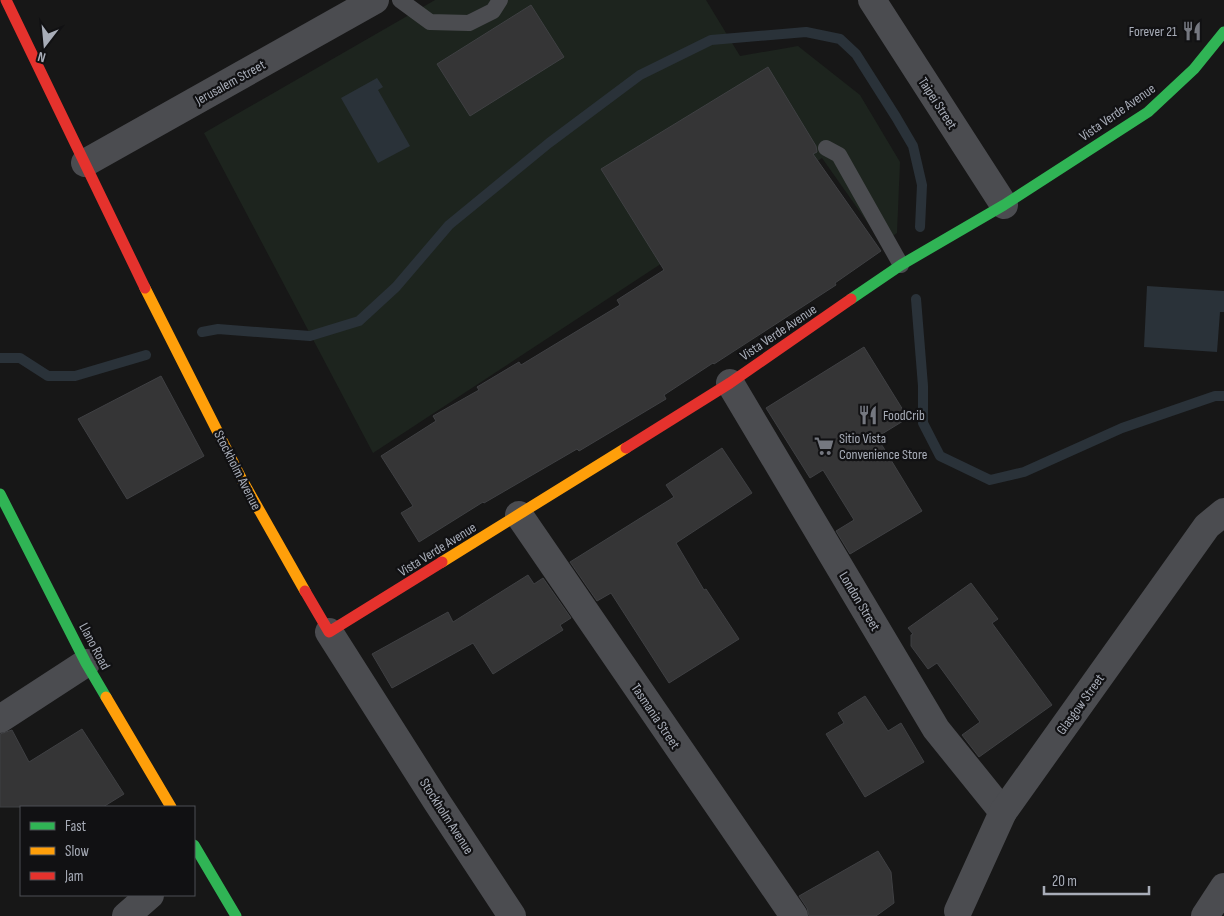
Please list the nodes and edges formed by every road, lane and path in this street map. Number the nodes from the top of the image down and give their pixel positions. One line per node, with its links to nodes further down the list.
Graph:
1 (6, 0): 8 (street, Stockholm Avenue)
2 (376, 0): 8 (street, Jerusalem Street)
3 (400, 0): 4 (lane)
4 (500, 0)
5 (883, 5): 9 (street, Taipei Street)
6 (1224, 32): 9 (street, Vista Verde Avenue)
7 (826, 148): 10 (lane)
8 (86, 163): 15 (street, Stockholm Avenue)
9 (1004, 205): 10 (street, Vista Verde Avenue)
10 (901, 265): 11 (street, Vista Verde Avenue)
11 (730, 383): 14 (street, Vista Verde Avenue); 19 (street, London Street)
12 (0, 494): 16 (street, Llano Road)
13 (1224, 512): 19 (street, Glasgow Street)
14 (519, 515): 15 (street, Vista Verde Avenue); 27 (street, Tasmania Street)
15 (329, 632): 26 (street, Stockholm Avenue)
16 (86, 663): 17 (street); 18 (street, Llano Road)
17 (0, 719)
18 (171, 806)
19 (1002, 812): 23 (street, Glasgow Street)
20 (196, 855): 25 (street)
21 (1224, 886): 28 (street)
22 (149, 896): 24 (street)
23 (958, 911)
24 (126, 916)
25 (236, 916)
26 (512, 916)
27 (794, 916)
28 (1205, 916)

